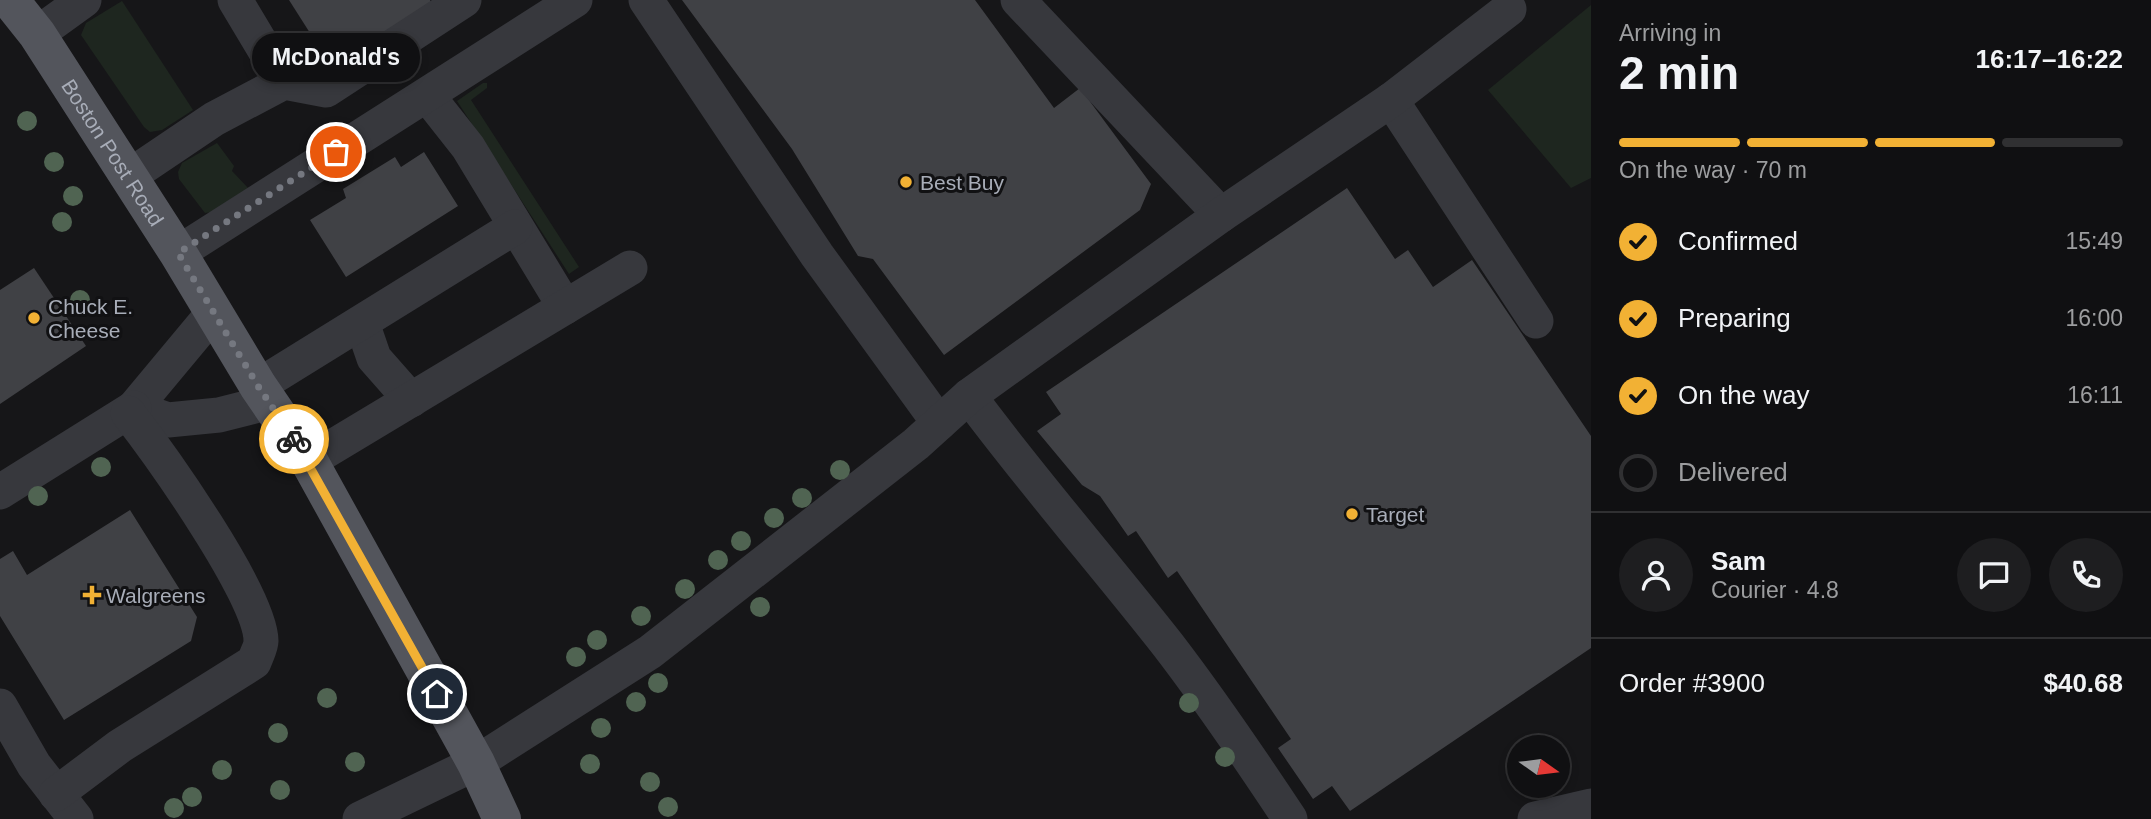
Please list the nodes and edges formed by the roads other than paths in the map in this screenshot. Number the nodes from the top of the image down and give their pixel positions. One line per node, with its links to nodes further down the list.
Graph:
1 (10, 0): 9 (main road, Boston Post Road)
2 (84, 0): 9 (street)
3 (235, 0): 10 (street)
4 (464, 0): 10 (street)
5 (575, 0): 11 (street)
6 (646, 0): 26 (street)
7 (1018, 0): 14 (street)
8 (1509, 9): 12 (street)
9 (37, 34): 13 (main road, Boston Post Road)
10 (284, 82): 13 (street)
11 (427, 95): 15 (street); 16 (street)
12 (1391, 100): 14 (street); 20 (street)
13 (128, 177): 16 (main road, Boston Post Road)
14 (1222, 215): 23 (street)
15 (515, 227): 18 (street); 21 (street)
16 (178, 253): 19 (main road, Boston Post Road)
17 (630, 268): 18 (street)
18 (565, 307): 24 (street)
19 (214, 312): 22 (main road, Boston Post Road); 25 (street)
20 (1536, 321)
21 (362, 323): 22 (street); 24 (street)
22 (264, 394): 25 (street); 27 (main road, Boston Post Road)
23 (969, 396): 26 (street); 35 (street)
24 (411, 400): 27 (street)
25 (131, 410): 28 (street); 31 (street)
26 (939, 423): 30 (street)
27 (309, 461): 30 (main road, Boston Post Road)
28 (0, 492)
29 (0, 706): 31 (street)
30 (476, 763): 33 (street); 34 (main road, Boston Post Road)
31 (66, 806)
32 (1591, 806): 36 (street)
33 (360, 819)
34 (502, 819)
35 (1290, 819)
36 (1535, 819)

